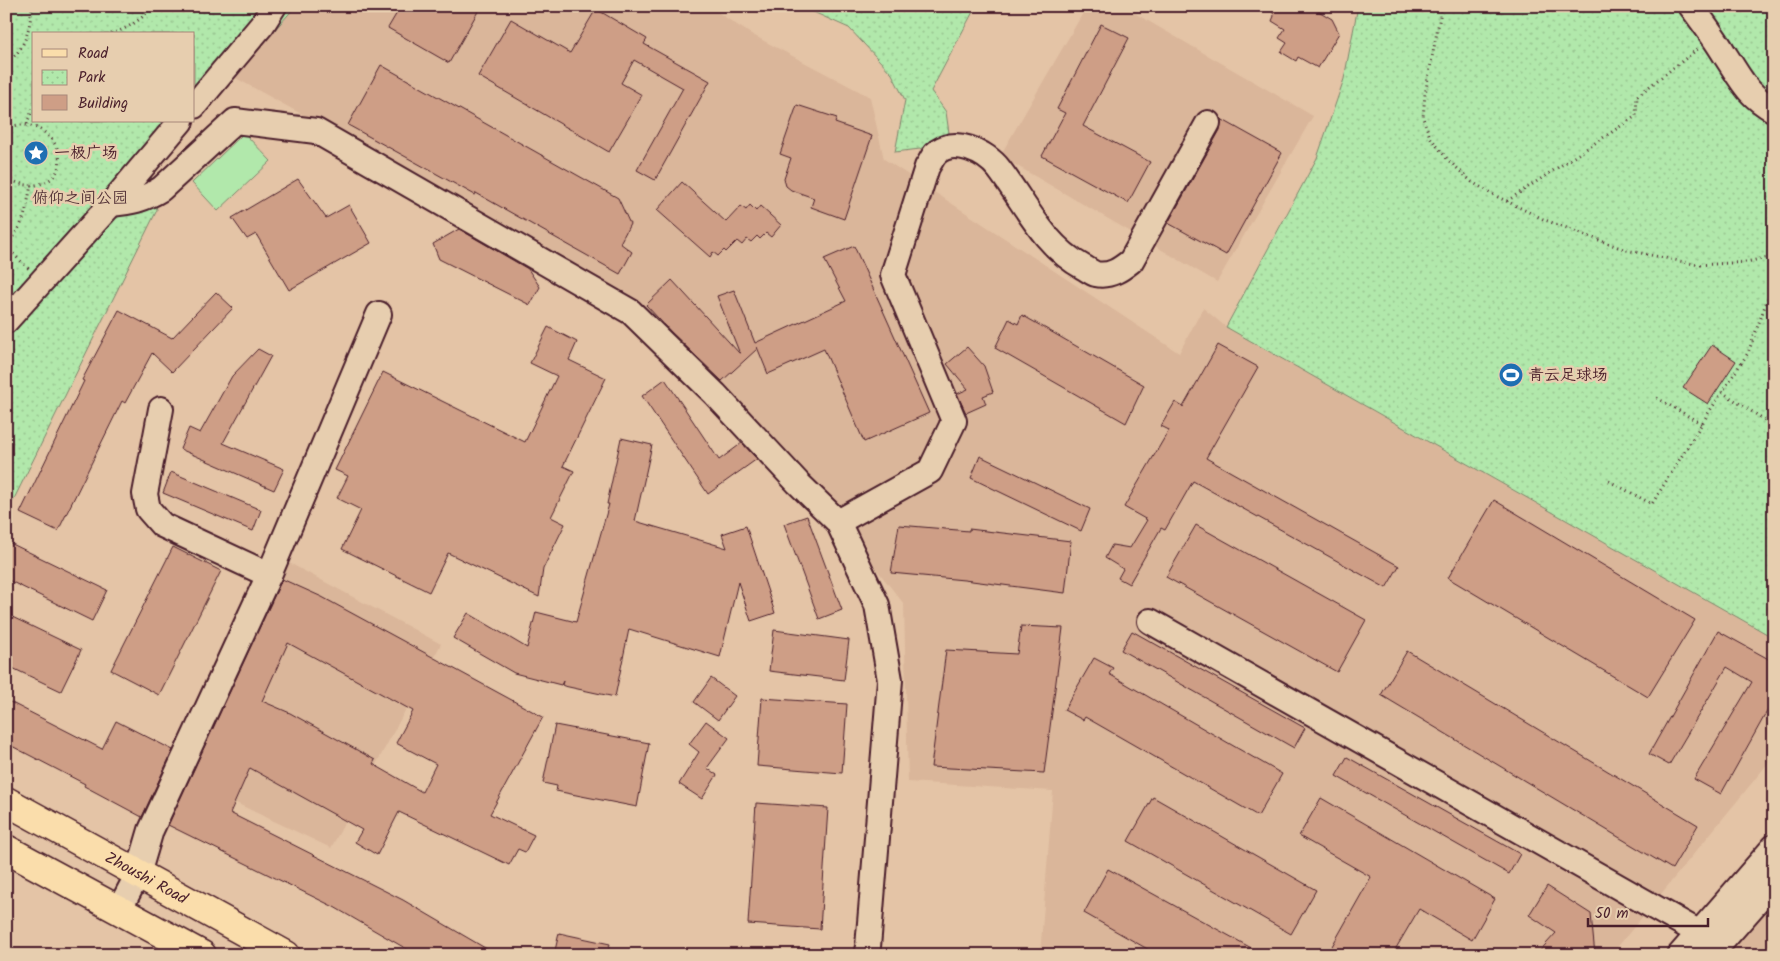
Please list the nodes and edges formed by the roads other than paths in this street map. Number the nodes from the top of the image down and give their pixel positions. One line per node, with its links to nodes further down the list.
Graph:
1 (274, 6): 3 (street)
2 (1691, 6): 4 (street)
3 (195, 105)
4 (1774, 110)
5 (180, 122): 7 (street)
6 (1208, 123): 11 (street)
7 (111, 204): 9 (street); 11 (street)
8 (379, 314): 12 (street)
9 (6, 321)
10 (161, 409): 12 (street)
11 (838, 522): 24 (street)
12 (268, 575): 17 (street)
13 (1150, 621): 20 (street)
14 (6, 801): 17 (main road, Zhoushi Road)
15 (1774, 848): 20 (street)
16 (6, 849): 19 (main road)
17 (138, 874): 19 (street); 23 (main road, Zhoushi Road)
18 (1774, 882): 21 (street)
19 (119, 910): 22 (main road)
20 (1698, 933): 21 (street); 25 (street)
21 (1715, 950)
22 (202, 955)
23 (286, 955)
24 (866, 955)
25 (1680, 955)

